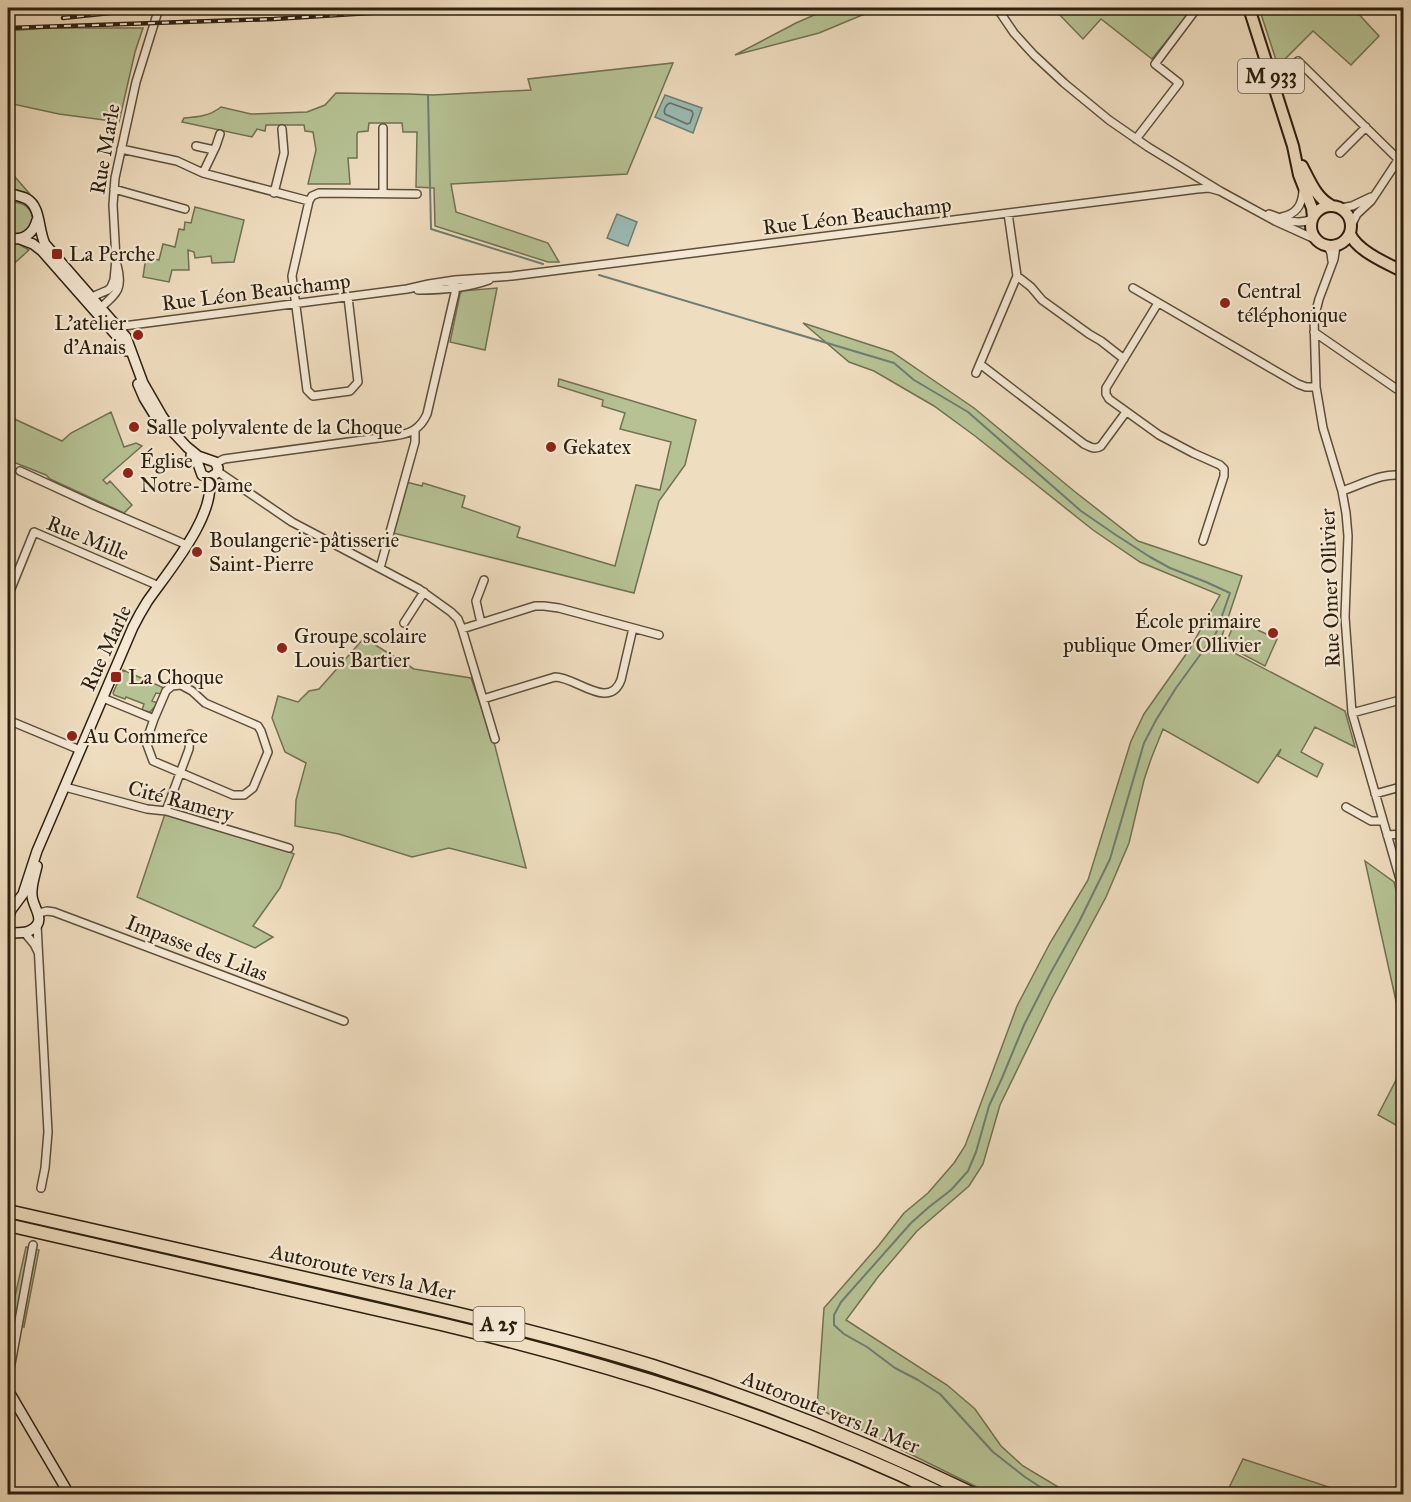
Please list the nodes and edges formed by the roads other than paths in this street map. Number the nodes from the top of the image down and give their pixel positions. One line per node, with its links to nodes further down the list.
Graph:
1 (159, 8): 13 (street, Rue Marle)
2 (997, 8): 10 (street)
3 (1197, 8): 10 (street)
4 (1249, 8): 12 (main road, M 933)
5 (1298, 61): 7 (street)
6 (383, 128): 23 (street)
7 (1366, 128): 16 (street); 17 (street)
8 (282, 129): 22 (street)
9 (220, 134): 14 (street)
10 (1136, 139): 21 (street)
11 (196, 146): 14 (street)
12 (1293, 146): 19 (main road, M 933); 28 (main road, M 933)
13 (121, 149): 18 (street); 20 (street, Rue Marle)
14 (214, 150): 18 (street)
15 (1404, 151): 17 (street)
16 (1340, 153)
17 (1398, 159): 25 (street)
18 (203, 173): 22 (street)
19 (1302, 183): 32 (street); 34 (main road, M 933)
20 (114, 189): 29 (street); 39 (street, Rue Marle)
21 (1220, 191): 30 (street); 31 (street, Rue Léon Beauchamp)
22 (274, 193): 27 (street)
23 (383, 193): 24 (street); 27 (street)
24 (417, 194)
25 (1376, 194): 28 (street); 35 (street)
26 (10, 196): 33 (main road)
27 (309, 201): 48 (street)
28 (1337, 207): 34 (main road); 35 (main road)
29 (185, 209)
30 (1258, 210): 32 (street); 37 (street)
31 (1008, 213): 42 (street); 43 (street, Rue Léon Beauchamp)
32 (1280, 217): 34 (street)
33 (37, 218): 36 (main road); 46 (main road)
34 (1313, 218): 37 (main road)
35 (1351, 229): 38 (main road); 40 (main road)
36 (13, 239): 46 (main road)
37 (1317, 240): 38 (main road)
38 (1334, 246): 40 (main road); 51 (street, Rue Omer Ollivier)
39 (116, 259): 46 (street, Rue Marle); 49 (street, Rue Marle)
40 (1382, 261): 41 (main road)
41 (1404, 272)
42 (1017, 276): 52 (street); 53 (street)
43 (455, 284): 45 (street, Rue Léon Beauchamp); 58 (street)
44 (1133, 288): 47 (street)
45 (348, 297): 48 (street, Rue Léon Beauchamp); 48 (street)
46 (89, 299): 49 (main road)
47 (1158, 303): 52 (street); 55 (street)
48 (295, 304): 50 (street, Rue Léon Beauchamp)
49 (98, 310): 50 (main road)
50 (114, 327): 59 (main road); 60 (main road)
51 (1314, 332): 55 (street, Rue Omer Ollivier); 56 (street)
52 (1124, 359): 57 (street)
53 (980, 364): 54 (street); 57 (street)
54 (976, 373)
55 (1316, 387): 64 (street, Rue Omer Ollivier)
56 (1404, 394)
57 (1126, 412): 65 (street)
58 (415, 430): 59 (street); 67 (street)
59 (213, 464): 60 (main road); 63 (main road); 67 (street)
60 (199, 468): 63 (main road)
61 (20, 471): 66 (street)
62 (1404, 476): 64 (street)
63 (210, 478): 66 (main road, Rue Marle)
64 (1342, 491): 80 (street, Rue Omer Ollivier)
65 (1203, 541)
66 (187, 545): 69 (main road, Rue Marle)
67 (380, 568): 70 (street)
68 (484, 580): 73 (street)
69 (159, 586): 71 (street, Rue Mille); 77 (main road, Rue Marle)
70 (424, 592): 72 (street); 75 (street)
71 (8, 596)
72 (404, 623)
73 (481, 623): 74 (street); 75 (street)
74 (633, 628): 76 (street); 78 (street)
75 (462, 629): 78 (street)
76 (659, 635)
77 (103, 698): 81 (street); 85 (main road, Rue Marle)
78 (483, 699): 84 (street)
79 (1404, 699): 80 (street)
80 (1352, 713): 89 (street, Rue Omer Ollivier)
81 (154, 719): 86 (street); 86 (street)
82 (8, 720): 85 (street)
83 (190, 734): 86 (street)
84 (495, 739)
85 (80, 750): 88 (main road, Rue Marle)
86 (181, 773): 91 (street)
87 (1404, 786): 89 (street)
88 (65, 787): 91 (street, Cité Ramery); 95 (main road, Rue Marle)
89 (1375, 794): 92 (street, Rue Omer Ollivier)
90 (1346, 807): 92 (street)
91 (165, 812): 96 (street, Cité Ramery)
92 (1383, 821): 93 (street, Rue Omer Ollivier)
93 (1387, 835): 94 (street); 97 (street, Rue Omer Ollivier)
94 (1402, 836)
95 (43, 840): 98 (main road, Rue Marle); 99 (main road, Rue Marle)
96 (289, 848)
97 (1404, 893)
98 (37, 910): 99 (main road); 100 (main road); 104 (street, Impasse des Lilas)
99 (10, 911): 101 (main road)
100 (37, 925): 101 (main road); 103 (street)
101 (21, 932): 102 (main road); 103 (street)
102 (8, 934)
103 (39, 957): 105 (street)
104 (344, 1021)
105 (41, 1188)
106 (8, 1211): 113 (highway, Autoroute vers la Mer / A 25)
107 (8, 1225): 112 (highway, A 25)
108 (33, 1245): 109 (street)
109 (8, 1380)
110 (8, 1390): 111 (main road)
111 (69, 1494)
112 (942, 1494)
113 (973, 1494)

